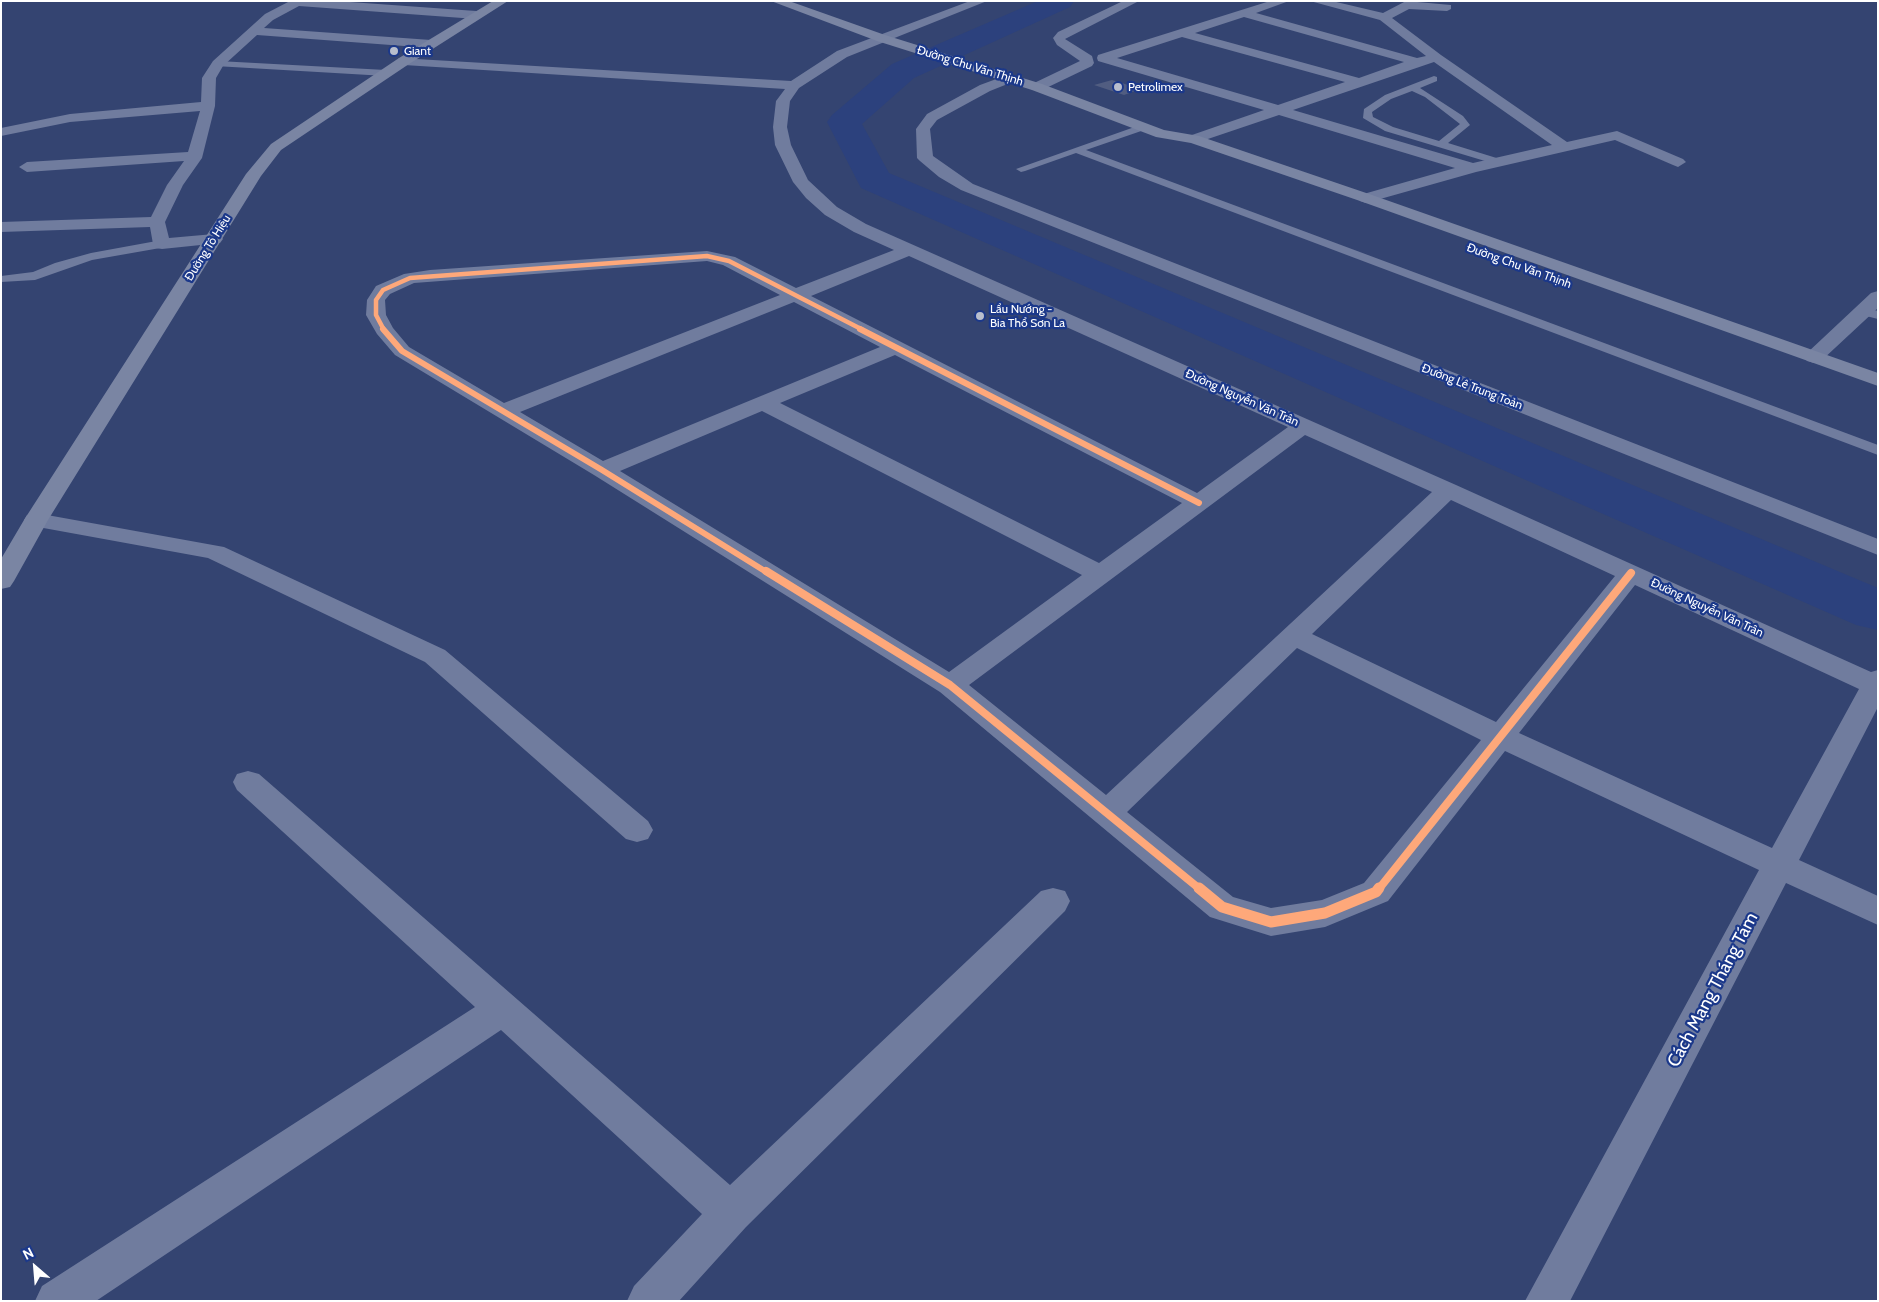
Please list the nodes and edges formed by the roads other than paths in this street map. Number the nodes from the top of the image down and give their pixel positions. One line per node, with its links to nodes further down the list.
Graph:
1 (502, 1): 11 (main road, Đường Tô Hiệu)
2 (777, 1): 15 (main road, Đường Chu Văn Thịnh)
3 (981, 1): 15 (street, Đường Nguyễn Văn Trân)
4 (1133, 1): 21 (street)
5 (1282, 1): 10 (street)
6 (1316, 1): 12 (street)
7 (299, 2): 11 (street); 13 (street)
8 (1412, 3): 9 (street); 12 (street)
9 (1448, 7)
10 (1245, 14): 14 (street); 20 (street)
11 (476, 15): 16 (main road, Đường Tô Hiệu)
12 (1384, 17): 18 (street)
13 (255, 31): 16 (street); 22 (street)
14 (1186, 34): 17 (street); 26 (street)
15 (887, 40): 24 (main road, Đường Chu Văn Thịnh); 27 (street, Đường Nguyễn Văn Trân)
16 (431, 44): 19 (main road, Đường Tô Hiệu)
17 (1105, 58): 21 (street); 31 (street)
18 (1436, 58): 20 (street); 37 (street)
19 (404, 61): 23 (main road, Đường Tô Hiệu); 27 (street)
20 (1417, 62): 26 (street)
21 (1087, 63): 28 (street)
22 (218, 64): 23 (lane); 30 (street)
23 (386, 73): 48 (main road, Đường Tô Hiệu)
24 (1010, 78): 28 (main road, Đường Chu Văn Thịnh); 67 (street, Đường Lê Trung Toản)
25 (1434, 79): 29 (lane)
26 (1360, 82): 31 (street)
27 (794, 85): 50 (street, Đường Nguyễn Văn Trân)
28 (1037, 87): 32 (main road, Đường Chu Văn Thịnh)
29 (1411, 87): 36 (lane); 36 (lane)
30 (208, 106): 33 (street); 39 (street)
31 (1279, 111): 35 (street); 43 (street)
32 (1143, 127): 34 (main road, Đường Chu Văn Thịnh); 38 (lane)
33 (1, 132)
34 (1162, 134): 35 (main road, Đường Chu Văn Thịnh); 58 (main road, Đường Chu Văn Thịnh)
35 (1194, 139): 45 (main road, Đường Chu Văn Thịnh)
36 (1441, 144): 40 (lane)
37 (1565, 147): 40 (street); 41 (street)
38 (1077, 150): 44 (lane); 62 (lane)
39 (194, 156): 42 (street); 46 (street)
40 (1499, 162): 43 (street)
41 (1678, 162)
42 (27, 167)
43 (1472, 168): 45 (street)
44 (1021, 169)
45 (1366, 198): 56 (main road, Đường Chu Văn Thịnh)
46 (158, 222): 47 (street); 49 (street)
47 (1, 227)
48 (214, 239): 49 (street); 66 (main road, Đường Tô Hiệu)
49 (162, 244): 51 (lane)
50 (909, 250): 52 (street); 61 (street, Đường Nguyễn Văn Trân)
51 (5, 279)
52 (794, 295): 55 (street); 60 (street); 60 (street)
53 (1878, 297): 54 (street)
54 (1870, 313): 56 (street)
55 (896, 347): 59 (street); 65 (street)
56 (1814, 357): 57 (main road, Đường Chu Văn Thịnh)
57 (1878, 380)
58 (1878, 397)
59 (763, 403): 63 (street); 69 (street)
60 (502, 411): 63 (street)
61 (1303, 426): 64 (street, Đường Nguyễn Văn Trân); 65 (street)
62 (1878, 450)
63 (602, 470): 73 (street)
64 (1448, 490): 68 (street, Đường Nguyễn Văn Trân); 71 (street)
65 (1199, 503): 69 (street)
66 (36, 520): 70 (main road, Đường Tô Hiệu); 77 (street)
67 (1878, 548)
68 (1631, 573): 72 (street, Đường Nguyễn Văn Trân); 74 (street)
69 (1100, 574): 73 (street)
70 (1, 581)
71 (1294, 636): 74 (street); 76 (street)
72 (1877, 683): 78 (street, Cách Mạng Tháng Tám)
73 (950, 685): 76 (street)
74 (1501, 737): 76 (street); 78 (street)
75 (248, 782): 81 (street)
76 (1106, 813)
77 (637, 830)
78 (1779, 866): 80 (street); 85 (street, Cách Mạng Tháng Tám)
79 (1053, 901): 82 (street)
80 (1878, 911)
81 (503, 1010): 82 (street); 83 (street)
82 (731, 1214): 84 (street)
83 (57, 1301)
84 (649, 1301)
85 (1547, 1301)

